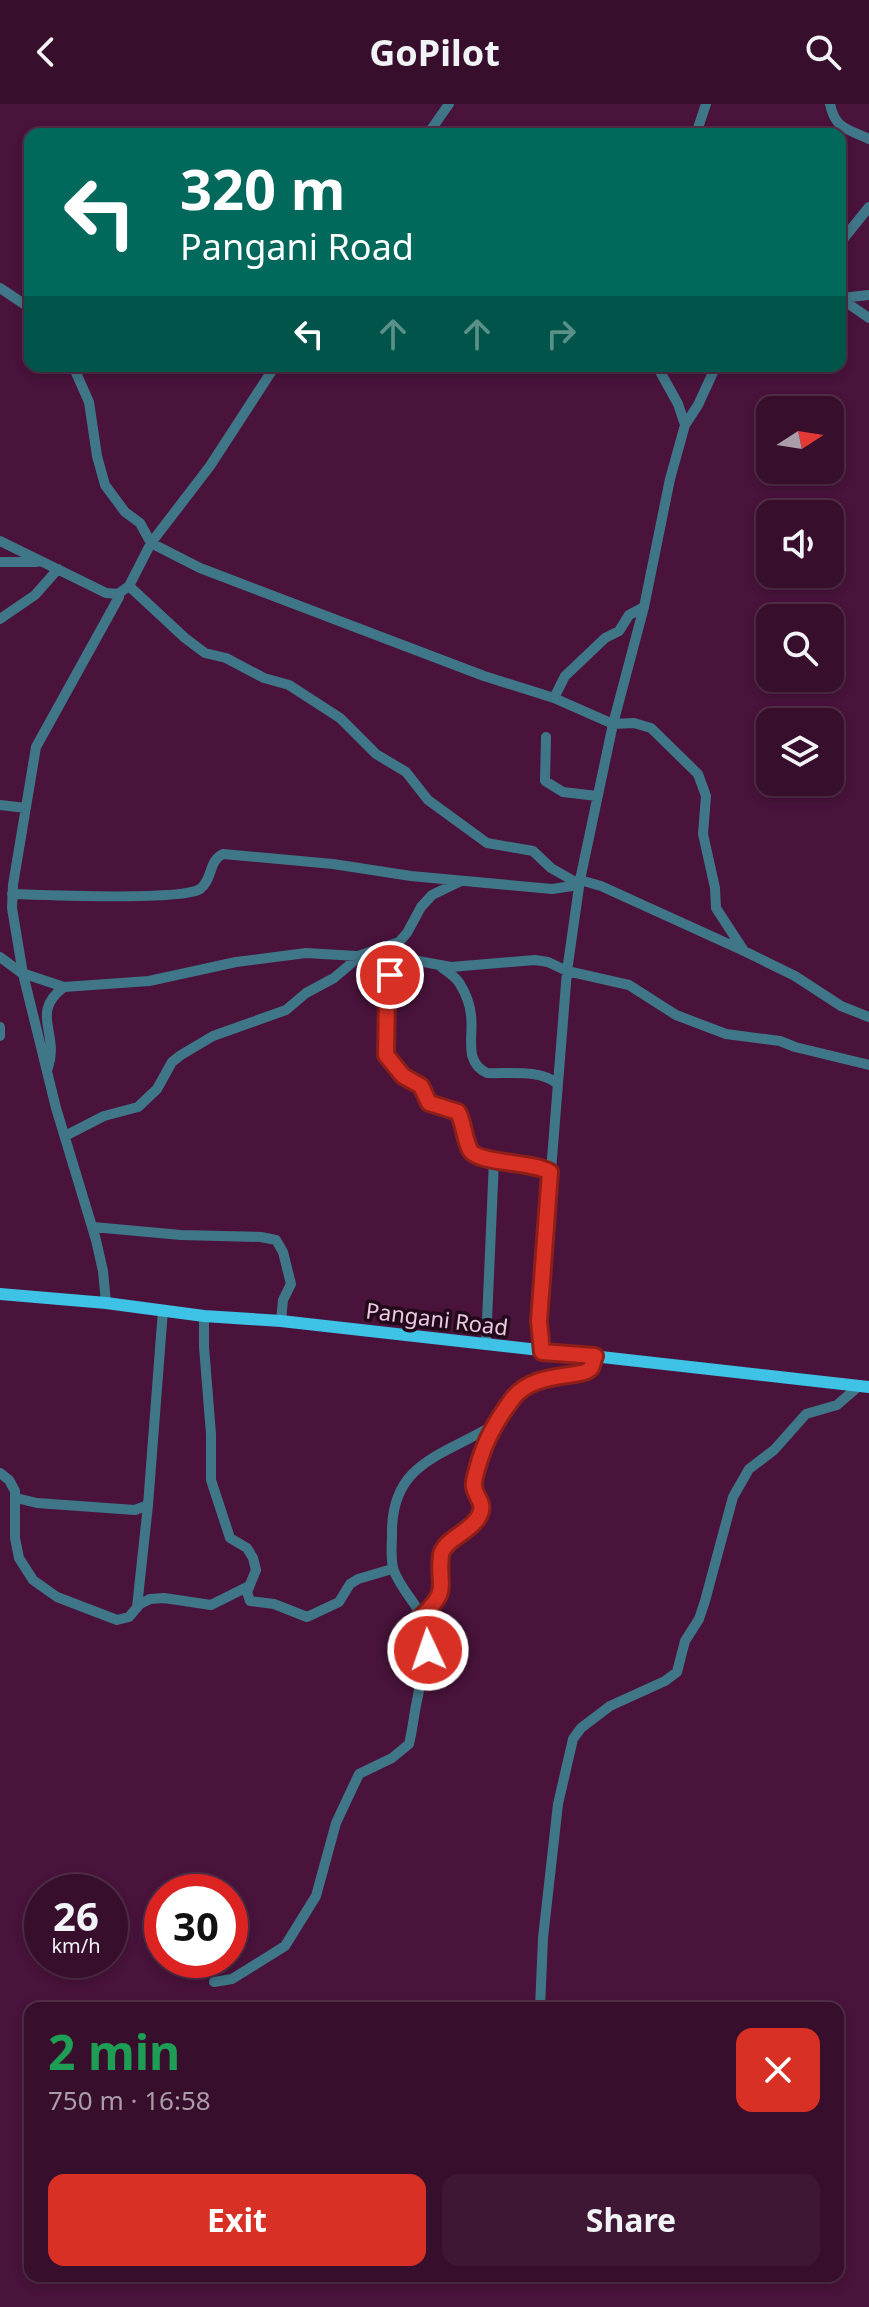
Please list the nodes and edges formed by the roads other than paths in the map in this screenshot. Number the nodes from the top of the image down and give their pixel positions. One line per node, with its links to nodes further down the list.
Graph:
1 (449, 104): 4 (street)
2 (706, 104): 5 (street)
3 (830, 104): 7 (street)
4 (432, 128)
5 (698, 128)
6 (846, 128): 8 (street)
7 (846, 128)
8 (869, 139)
9 (869, 207): 10 (street)
10 (846, 236)
11 (0, 288): 15 (street)
12 (869, 295): 13 (street)
13 (846, 297)
14 (846, 302): 16 (street)
15 (24, 304)
16 (869, 318)
17 (76, 372): 23 (street)
18 (271, 372): 23 (street)
19 (660, 372): 21 (street)
20 (713, 372): 21 (street)
21 (685, 425): 29 (street)
22 (0, 541): 25 (street)
23 (151, 543): 27 (street); 31 (street)
24 (0, 562): 25 (street)
25 (43, 562): 26 (street)
26 (58, 569): 28 (street); 30 (street)
27 (129, 586): 28 (street); 39 (street)
28 (118, 594): 36 (street)
29 (644, 607): 31 (street); 32 (street)
30 (0, 619)
31 (554, 698): 32 (street)
32 (613, 724): 34 (street); 41 (street)
33 (546, 737): 34 (street)
34 (597, 796): 39 (street)
35 (0, 805): 36 (street)
36 (26, 808): 40 (street)
37 (0, 881): 40 (street)
38 (463, 881): 39 (street); 40 (street); 42 (street)
39 (580, 883): 41 (street); 46 (street)
40 (12, 890): 47 (street)
41 (744, 951): 49 (street)
42 (361, 955): 43 (street); 48 (street); 55 (street)
43 (375, 956): 45 (street); 56 (street)
44 (0, 958): 47 (street)
45 (439, 966): 46 (street); 54 (street)
46 (567, 971): 52 (street); 54 (street)
47 (22, 974): 48 (street); 53 (street)
48 (64, 987): 53 (street)
49 (869, 1017)
50 (0, 1027): 51 (street)
51 (0, 1036)
52 (869, 1065)
53 (48, 1070): 55 (street)
54 (557, 1084): 57 (street)
55 (65, 1136): 58 (street)
56 (494, 1160): 57 (street); 64 (street)
57 (551, 1177): 65 (street)
58 (93, 1227): 60 (street); 63 (street)
59 (0, 1294): 60 (main road, Pangani Road)
60 (106, 1303): 61 (main road, Pangani Road)
61 (163, 1310): 62 (main road, Pangani Road); 71 (street)
62 (204, 1316): 63 (main road, Pangani Road); 73 (street)
63 (281, 1321): 64 (main road, Pangani Road)
64 (486, 1344): 65 (main road, Pangani Road)
65 (542, 1352): 66 (main road, Pangani Road)
66 (595, 1356): 67 (main road, Pangani Road); 68 (street)
67 (864, 1386): 77 (street)
68 (492, 1426): 72 (street); 75 (street)
69 (0, 1473): 70 (street)
70 (16, 1498): 71 (street); 74 (street)
71 (148, 1505): 74 (street)
72 (392, 1569): 73 (street); 75 (street)
73 (249, 1586): 74 (street)
74 (137, 1607)
75 (422, 1616): 76 (street)
76 (214, 1982)
77 (540, 2002)

